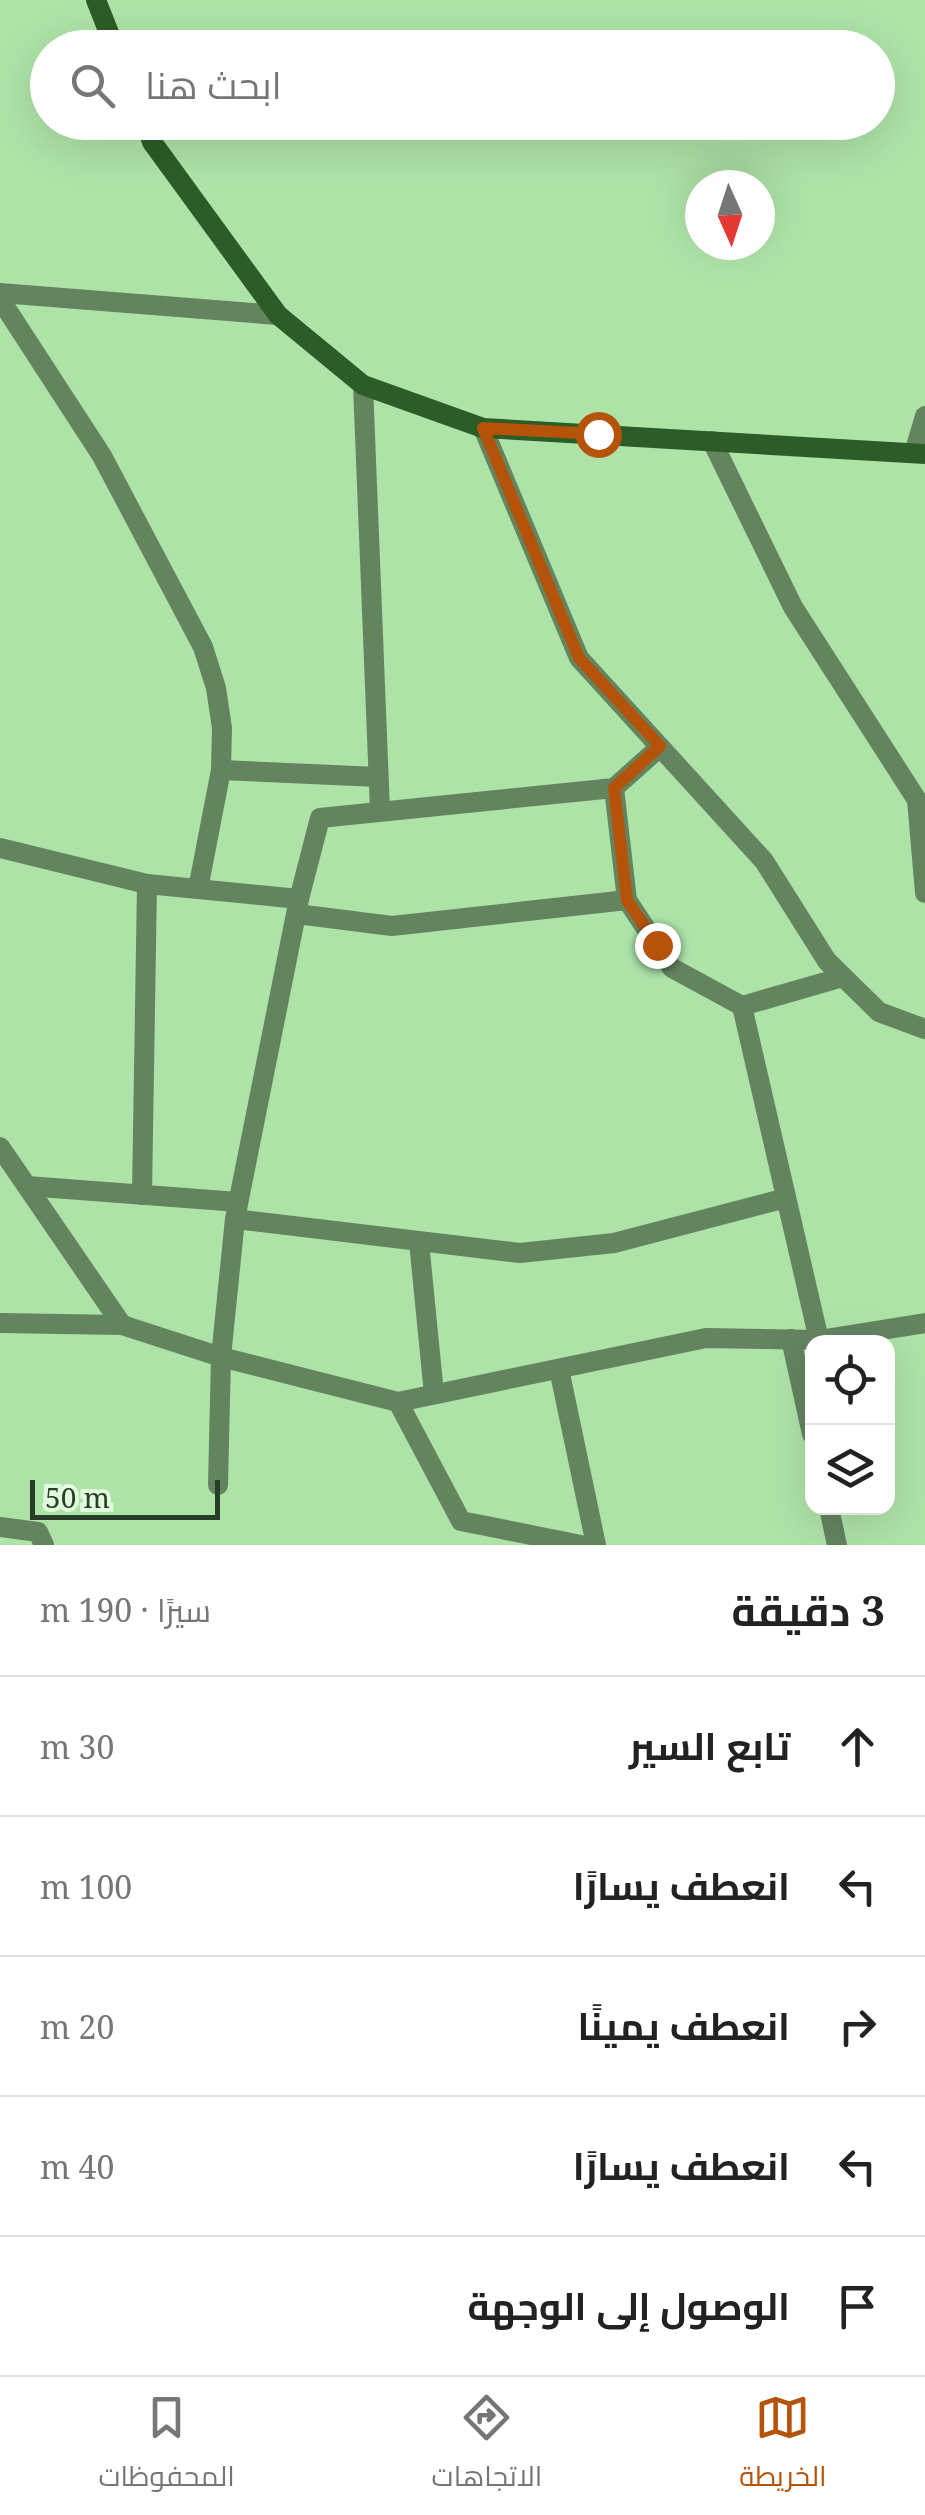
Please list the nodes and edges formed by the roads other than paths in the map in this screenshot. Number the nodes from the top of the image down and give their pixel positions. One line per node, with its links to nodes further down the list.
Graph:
1 (96, 0): 2 (main road)
2 (107, 30)
3 (151, 140): 5 (main road)
4 (0, 296): 5 (street); 12 (street)
5 (278, 314): 6 (main road)
6 (363, 385): 8 (main road); 13 (street)
7 (925, 416): 10 (street)
8 (483, 428): 9 (main road); 11 (street)
9 (712, 441): 10 (main road); 15 (street)
10 (919, 454)
11 (660, 746): 14 (street); 23 (street)
12 (221, 770): 13 (street); 19 (street)
13 (378, 777): 16 (street)
14 (614, 788): 16 (street); 21 (street)
15 (921, 800): 20 (street)
16 (380, 811): 22 (street)
17 (0, 848): 18 (street)
18 (147, 884): 19 (street); 28 (street)
19 (198, 889): 22 (street)
20 (925, 894)
21 (627, 900): 22 (street); 24 (street)
22 (298, 906): 30 (street)
23 (844, 977): 24 (street); 25 (street)
24 (742, 1006): 29 (street)
25 (925, 1029)
26 (0, 1147): 27 (street)
27 (26, 1186): 28 (street); 34 (street)
28 (142, 1195): 30 (street)
29 (786, 1198): 31 (street); 35 (street)
30 (237, 1210): 31 (street); 39 (street)
31 (419, 1242): 41 (street)
32 (0, 1323): 34 (street)
33 (925, 1323): 36 (street)
34 (122, 1324): 39 (street)
35 (817, 1335)
36 (849, 1335)
37 (792, 1339): 38 (street); 40 (street); 43 (street)
38 (805, 1340)
39 (222, 1357): 42 (street); 44 (street)
40 (558, 1369): 41 (street); 49 (street)
41 (434, 1394): 42 (street)
42 (398, 1402): 48 (street)
43 (810, 1425)
44 (218, 1485)
45 (831, 1515): 50 (street)
46 (0, 1527): 47 (street)
47 (44, 1545)
48 (581, 1545)
49 (596, 1545)
50 (837, 1545)

